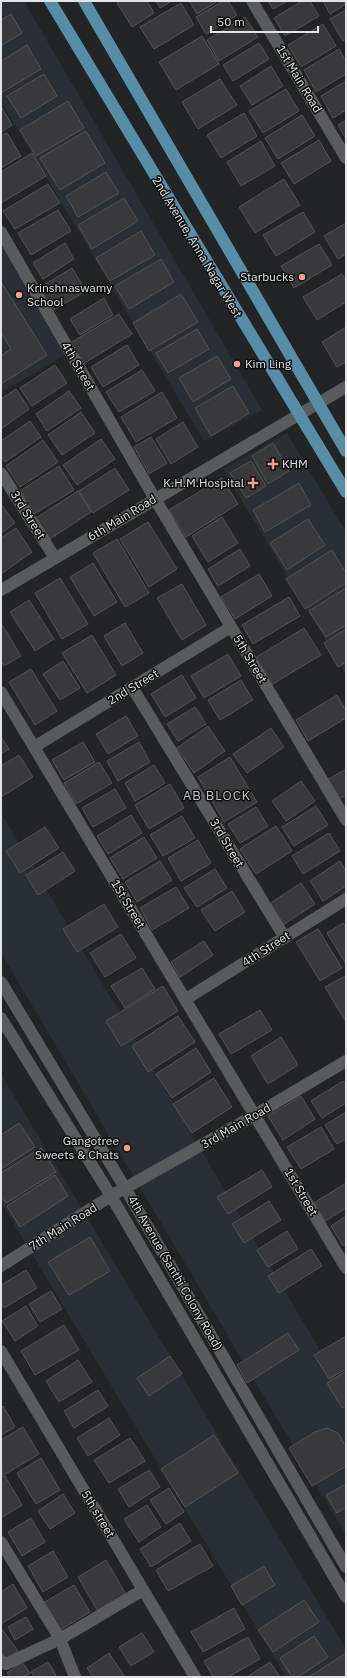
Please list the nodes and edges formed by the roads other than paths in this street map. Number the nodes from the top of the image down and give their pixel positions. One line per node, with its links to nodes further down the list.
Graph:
1 (50, 1): 8 (main road, 2nd Avenue, Anna Nagar West)
2 (84, 1): 7 (main road, 2nd Avenue, Anna Nagar West)
3 (252, 1): 4 (street, 1st Main Road)
4 (346, 158)
5 (1, 232): 12 (street, 4th Street)
6 (346, 387): 7 (street, 6th Main Road)
7 (317, 403): 8 (street, 6th Main Road); 9 (main road, 2nd Avenue, Anna Nagar West)
8 (297, 414): 11 (main road, 2nd Avenue, Anna Nagar West); 12 (street, 6th Main Road)
9 (346, 451)
10 (1, 472): 13 (street, 3rd Street)
11 (346, 492)
12 (155, 499): 13 (street, 6th Main Road); 15 (street, 5th Street)
13 (55, 558): 14 (street, 6th Main Road)
14 (1, 590)
15 (231, 627): 16 (street, 2nd Street); 19 (street, 5th Street)
16 (132, 687): 18 (street, 2nd Street); 21 (street, 3rd Street)
17 (1, 692): 18 (street, 1St Street)
18 (34, 747): 23 (street, 1St Street)
19 (346, 820)
20 (346, 899): 21 (street, 4th Street)
21 (285, 938): 23 (street, 4th Street)
22 (1, 982): 27 (street, 4th Avenue (Santhi Colony Road))
23 (186, 999): 26 (street, 1St Street)
24 (1, 1018): 28 (street, 4th Avenue (Santhi Colony Road))
25 (346, 1061): 26 (street, 3rd Main Road)
26 (256, 1115): 27 (street, 3rd Main Road); 30 (street, 1st Street)
27 (125, 1188): 28 (street, 7th Main Road); 33 (street, 4th Avenue (Santhi Colony Road))
28 (111, 1196): 29 (street, 7th Main Road); 35 (street, 4th Avenue (Santhi Colony Road))
29 (1, 1266)
30 (346, 1268)
31 (1, 1351): 34 (street, 5th street)
32 (1, 1542): 36 (street)
33 (346, 1567)
34 (143, 1590): 36 (street); 39 (street, 5th street)
35 (346, 1597)
36 (60, 1639): 37 (street); 38 (street)
37 (1, 1661)
38 (75, 1677)
39 (195, 1677)

